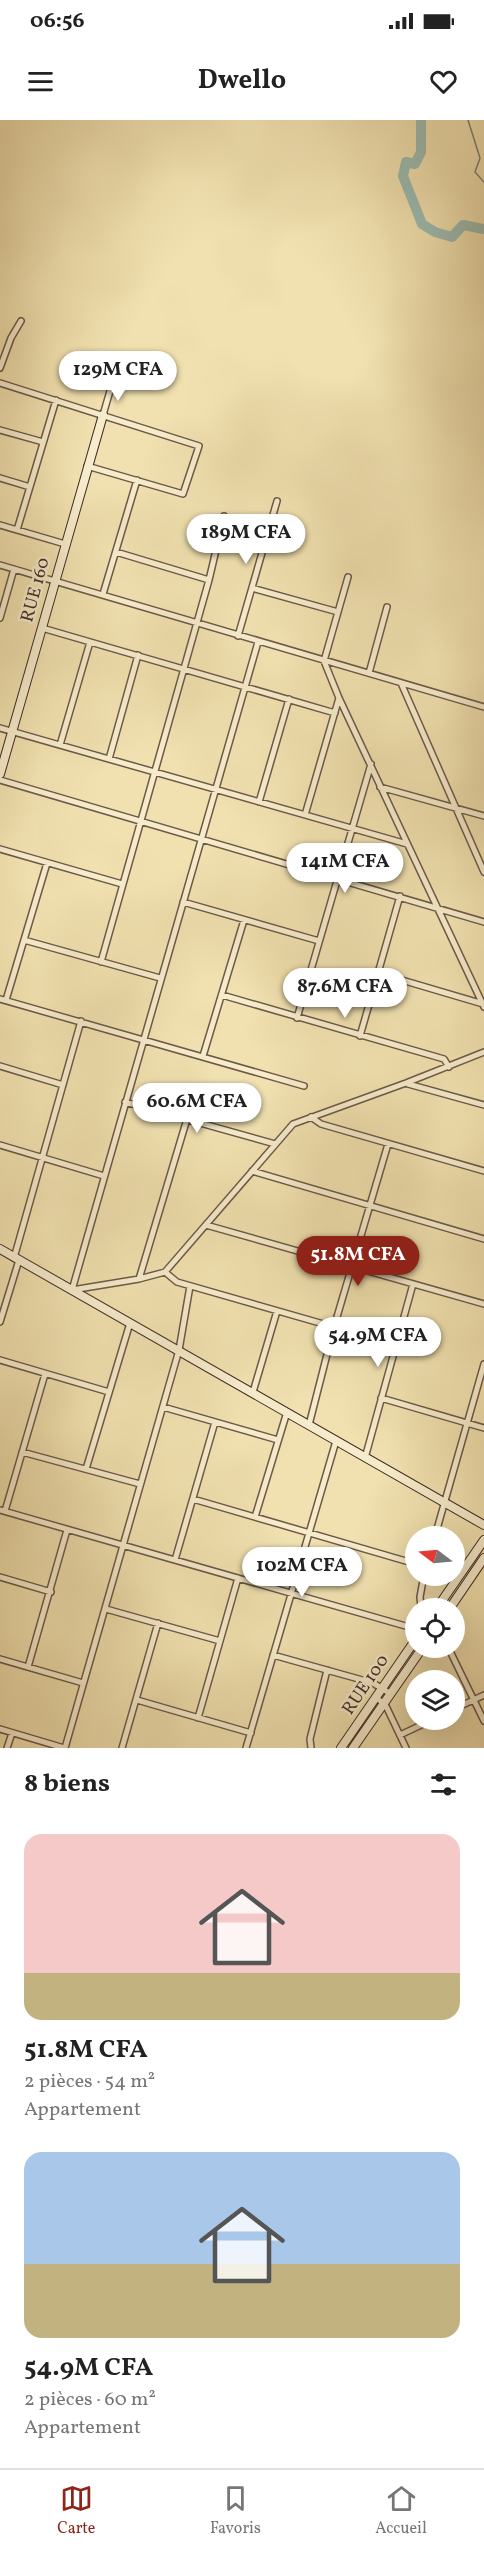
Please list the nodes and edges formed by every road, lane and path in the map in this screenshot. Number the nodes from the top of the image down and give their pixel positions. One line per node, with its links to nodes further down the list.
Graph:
1 (21, 321): 2 (street)
2 (0, 368)
3 (0, 383): 5 (street)
4 (112, 384): 6 (street)
5 (56, 400): 6 (street); 8 (street)
6 (103, 415): 9 (street, RUE 160); 11 (street)
7 (0, 430): 8 (street)
8 (43, 442): 12 (street)
9 (87, 466): 11 (street); 17 (street, RUE 160)
10 (0, 478): 12 (street)
11 (137, 480): 18 (street)
12 (30, 487): 16 (street)
13 (277, 501): 24 (street)
14 (224, 516): 23 (street)
15 (0, 525): 16 (street)
16 (17, 530): 17 (street)
17 (65, 544): 22 (street, RUE 160)
18 (116, 552): 23 (street); 25 (street)
19 (0, 565): 20 (street)
20 (14, 569): 22 (street); 28 (street)
21 (348, 577): 27 (street)
22 (54, 580): 25 (street); 30 (street, RUE 160)
23 (209, 580): 29 (street)
24 (252, 588): 27 (street); 31 (street)
25 (103, 594): 29 (street)
26 (387, 607): 37 (street)
27 (338, 612): 35 (street)
28 (0, 618)
29 (196, 623): 31 (street); 36 (street)
30 (42, 628): 32 (street); 46 (street, RUE 160)
31 (238, 636): 33 (street)
32 (90, 642): 34 (street); 47 (street)
33 (258, 642): 35 (street); 39 (street)
34 (138, 655): 36 (street); 48 (street)
35 (324, 661): 37 (street); 40 (street)
36 (184, 668): 39 (street); 50 (street)
37 (369, 674): 38 (street)
38 (401, 683): 42 (street); 56 (street)
39 (244, 686): 41 (street); 54 (street)
40 (339, 698): 43 (street); 49 (street)
41 (289, 699): 43 (street); 55 (street)
42 (482, 706): 44 (street)
43 (334, 713): 57 (street)
44 (484, 715)
45 (0, 728): 46 (street)
46 (12, 731): 47 (street); 51 (street, RUE 160)
47 (60, 744): 48 (street)
48 (109, 759): 50 (street)
49 (371, 764): 53 (street); 60 (street)
50 (154, 771): 54 (street); 59 (street)
51 (0, 774)
52 (0, 780): 59 (street)
53 (380, 786): 56 (street); 62 (street)
54 (215, 790): 55 (street); 61 (street)
55 (259, 802): 57 (street)
56 (455, 808): 58 (street); 65 (street)
57 (305, 815): 60 (street)
58 (484, 816)
59 (139, 822): 61 (street); 67 (street)
60 (352, 828): 62 (street); 66 (street)
61 (201, 839): 66 (street); 69 (street)
62 (407, 844): 70 (street)
63 (0, 849): 64 (street)
64 (46, 863): 67 (street); 73 (street)
65 (484, 872)
66 (338, 878): 68 (street); 74 (street)
67 (122, 884): 75 (street)
68 (400, 896): 70 (street); 76 (street)
69 (183, 902): 71 (street); 77 (street)
70 (437, 907): 72 (street); 80 (street)
71 (244, 920): 74 (street); 78 (street)
72 (484, 922)
73 (24, 940): 75 (street); 79 (street)
74 (319, 941): 81 (street)
75 (100, 962): 77 (street)
76 (378, 974): 80 (street); 83 (street)
77 (160, 978): 84 (street)
78 (222, 995): 81 (street); 86 (street)
79 (3, 1000): 82 (street)
80 (483, 1005)
81 (297, 1018): 83 (street)
82 (81, 1021): 84 (street); 90 (street)
83 (360, 1036): 88 (street)
84 (143, 1039): 86 (street); 92 (street)
85 (484, 1052): 88 (street)
86 (203, 1056): 91 (street)
87 (0, 1066): 90 (street)
88 (448, 1067): 89 (street)
89 (406, 1083): 93 (street); 94 (street)
90 (63, 1085): 99 (street)
91 (304, 1086)
92 (125, 1102): 95 (street); 102 (street)
93 (484, 1105)
94 (310, 1116): 96 (street); 97 (street)
95 (186, 1119): 96 (street); 110 (street)
96 (275, 1144): 100 (street)
97 (388, 1144): 101 (street); 103 (street)
98 (0, 1145): 99 (street)
99 (42, 1158): 102 (street); 107 (street)
100 (252, 1171): 103 (street); 104 (street)
101 (484, 1171)
102 (104, 1176): 113 (street)
103 (370, 1206): 105 (street); 108 (street)
104 (206, 1225): 108 (street); 109 (street)
105 (484, 1239)
106 (0, 1249): 107 (street)
107 (17, 1259): 113 (street); 116 (street)
108 (352, 1267): 111 (street); 118 (street)
109 (165, 1272): 110 (street); 112 (street)
110 (139, 1279): 113 (street)
111 (413, 1284): 114 (street); 125 (street)
112 (190, 1286): 115 (street); 119 (street)
113 (72, 1290): 117 (street)
114 (484, 1305)
115 (277, 1311): 118 (street); 124 (street)
116 (0, 1322)
117 (130, 1323): 119 (street); 123 (street)
118 (334, 1327): 130 (street)
119 (179, 1350): 124 (street); 126 (street)
120 (0, 1360): 122 (street)
121 (484, 1364): 129 (street)
122 (45, 1374): 123 (street); 134 (street)
123 (109, 1392): 136 (street)
124 (253, 1392): 127 (street)
125 (381, 1398): 129 (street); 135 (street)
126 (163, 1407): 128 (street); 137 (street)
127 (287, 1412): 130 (street); 132 (street)
128 (215, 1422): 132 (street); 138 (street)
129 (468, 1423): 131 (street); 139 (street)
130 (309, 1425): 133 (street)
131 (484, 1428)
132 (278, 1440): 141 (street)
133 (336, 1441): 135 (street); 145 (street)
134 (22, 1452): 136 (street); 140 (street)
135 (364, 1458): 139 (street)
136 (86, 1469): 137 (street)
137 (140, 1484): 147 (street)
138 (193, 1499): 141 (street); 149 (street)
139 (445, 1503): 142 (street); 143 (street)
140 (2, 1511): 144 (street)
141 (255, 1517): 145 (street)
142 (484, 1525)
143 (438, 1526)
144 (67, 1530): 147 (street); 153 (street)
145 (309, 1532): 150 (street); 154 (street)
146 (484, 1540): 155 (street)
147 (123, 1546): 149 (street); 157 (street)
148 (484, 1558): 156 (street)
149 (175, 1560): 152 (street)
150 (405, 1561)
151 (0, 1577): 153 (street)
152 (238, 1578): 154 (street); 160 (street)
153 (51, 1592): 166 (street)
154 (291, 1594): 159 (street); 161 (street)
155 (444, 1598)
156 (457, 1598)
157 (106, 1609): 158 (street); 168 (street)
158 (158, 1623): 160 (street); 173 (street)
159 (405, 1626)
160 (220, 1641): 177 (street)
161 (273, 1655): 167 (street); 182 (street)
162 (405, 1655): 169 (street, RUE 100)
163 (416, 1658): 170 (street)
164 (453, 1658): 174 (street)
165 (0, 1659): 166 (street)
166 (28, 1667): 168 (street)
167 (327, 1670): 169 (street); 188 (street)
168 (83, 1683): 185 (street)
169 (382, 1688): 170 (street); 172 (street, RUE 100)
170 (391, 1694): 175 (street)
171 (484, 1695): 174 (street)
172 (376, 1698): 175 (street); 189 (street, RUE 100)
173 (137, 1700): 177 (street); 186 (street)
174 (474, 1700): 176 (street); 178 (street)
175 (385, 1704): 183 (street); 190 (street)
176 (465, 1704)
177 (198, 1718): 182 (street)
178 (484, 1721)
179 (0, 1729): 181 (street)
180 (411, 1730): 183 (street)
181 (12, 1733): 184 (street); 185 (street)
182 (251, 1733): 187 (street)
183 (400, 1735): 191 (street)
184 (7, 1748)
185 (64, 1748)
186 (122, 1748)
187 (246, 1748)
188 (311, 1748)
189 (341, 1748)
190 (353, 1748)
191 (406, 1748)

